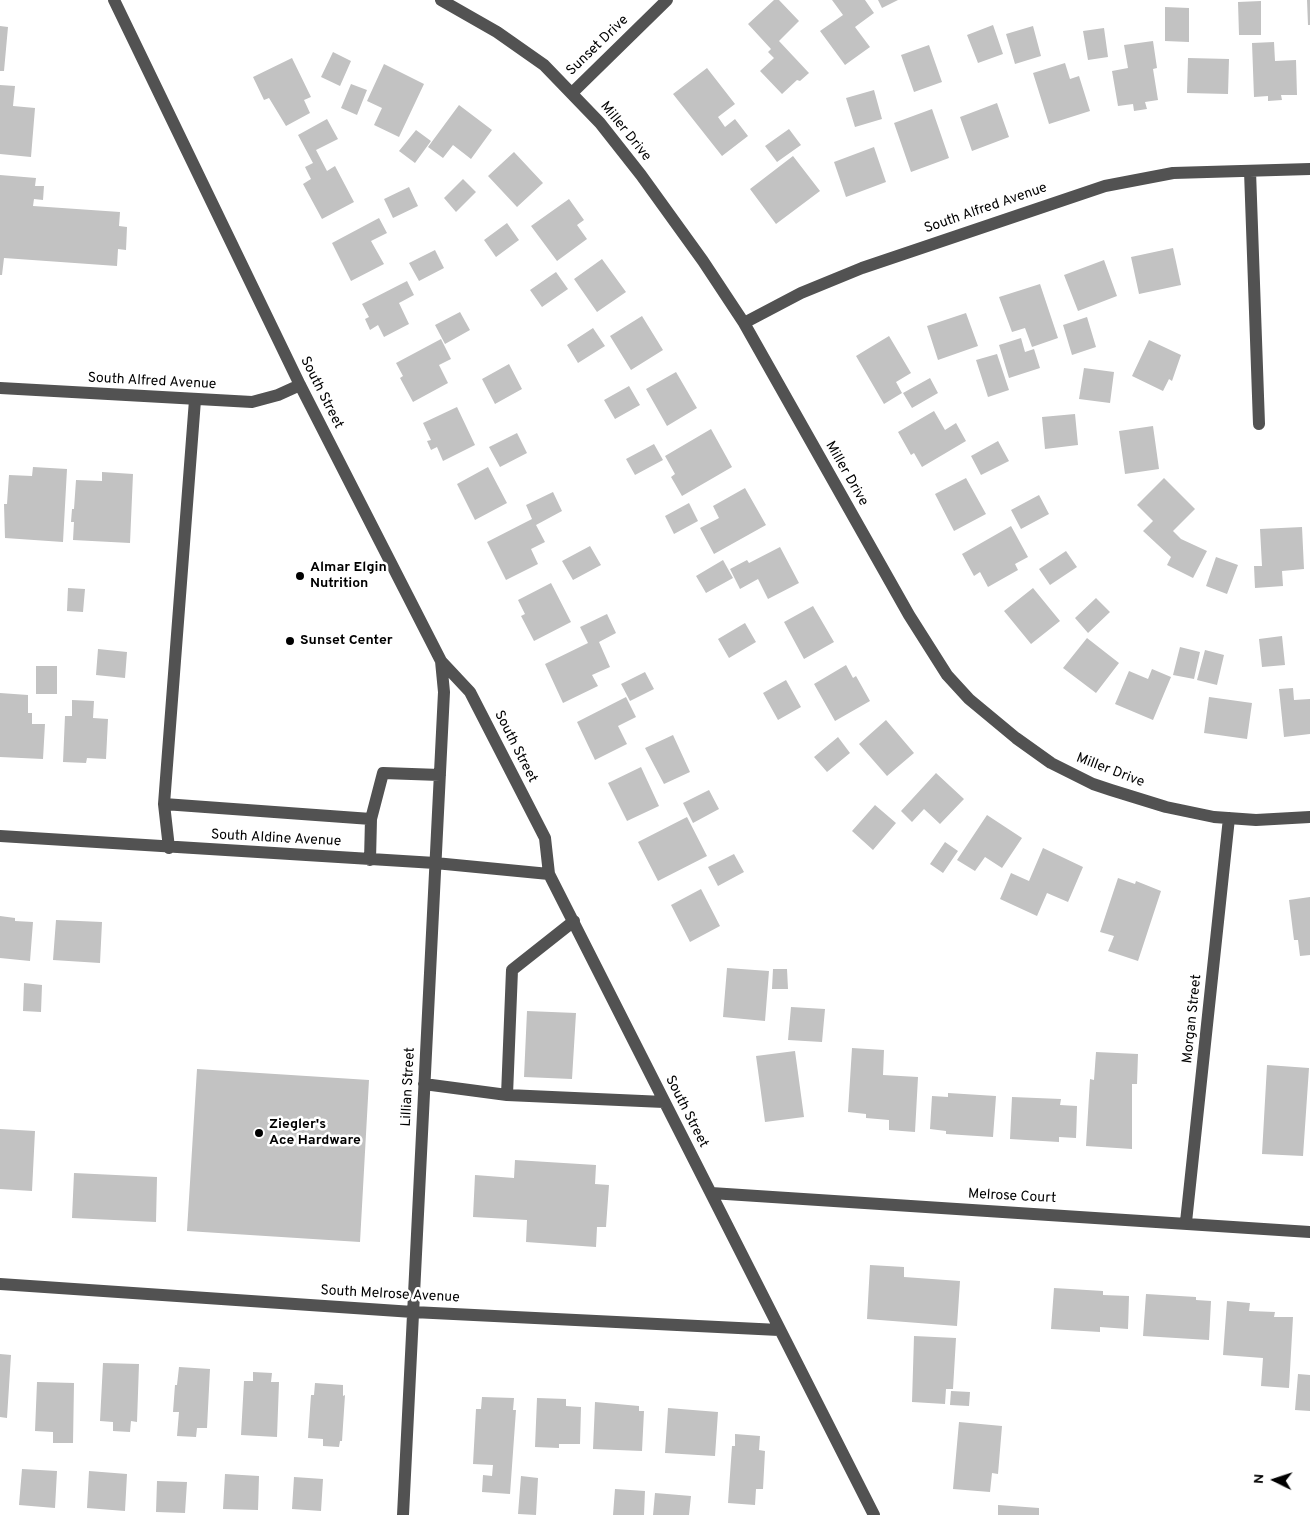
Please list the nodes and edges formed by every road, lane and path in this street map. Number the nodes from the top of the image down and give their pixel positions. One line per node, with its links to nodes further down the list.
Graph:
1 (114, 0): 8 (street, South Street)
2 (441, 0): 4 (street, Miller Drive)
3 (667, 0): 4 (street, Sunset Drive)
4 (572, 93): 7 (street, Miller Drive)
5 (1310, 169): 6 (street, South Alfred Avenue)
6 (1250, 172): 7 (street, South Alfred Avenue); 11 (street)
7 (744, 323): 15 (street, Miller Drive)
8 (300, 385): 10 (street, South Alfred Avenue); 12 (street, South Street)
9 (0, 388): 10 (street, South Alfred Avenue)
10 (195, 400): 14 (street)
11 (1259, 424)
12 (441, 661): 13 (street, Lillian Street); 22 (street, South Street)
13 (440, 775): 17 (street); 21 (street, Lillian Street)
14 (164, 804): 17 (street); 19 (street)
15 (1229, 818): 16 (street, Miller Drive); 28 (street, Morgan Street)
16 (1310, 818)
17 (371, 819): 20 (street)
18 (0, 836): 19 (street, South Aldine Avenue)
19 (169, 848): 20 (street, South Aldine Avenue)
20 (370, 860): 21 (street, South Aldine Avenue)
21 (434, 863): 22 (street, South Aldine Avenue); 24 (street, Lillian Street)
22 (549, 874): 23 (street, South Street)
23 (574, 921): 25 (street); 26 (street, South Street)
24 (424, 1084): 25 (street); 31 (street, Lillian Street)
25 (507, 1095): 26 (street)
26 (664, 1102): 27 (street, South Street)
27 (711, 1193): 28 (street, Melrose Court); 32 (street, South Street)
28 (1186, 1222): 29 (street, Melrose Court)
29 (1310, 1232)
30 (0, 1284): 31 (street, South Melrose Avenue)
31 (413, 1312): 32 (street, South Melrose Avenue); 33 (street, Lillian Street)
32 (779, 1330): 34 (street, South Street)
33 (403, 1515)
34 (874, 1515)

